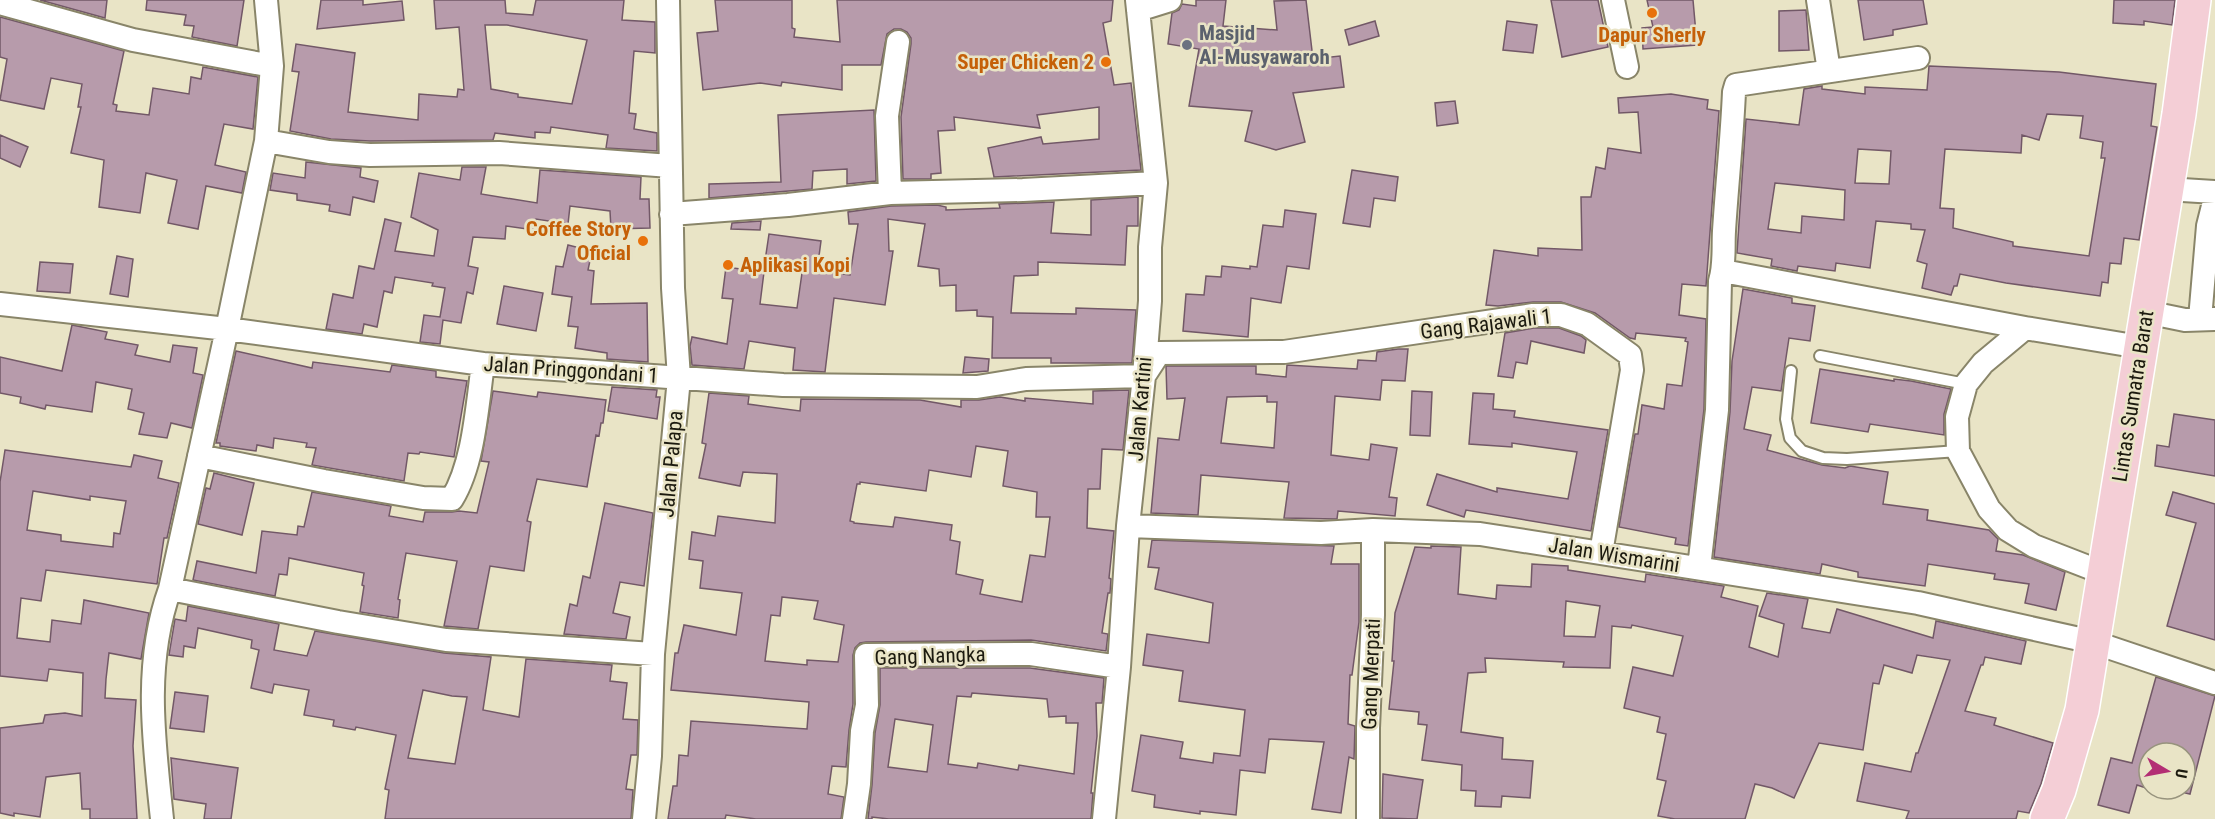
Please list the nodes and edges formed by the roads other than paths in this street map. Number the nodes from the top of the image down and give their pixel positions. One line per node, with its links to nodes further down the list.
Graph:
1 (266, 0): 11 (street)
2 (668, 0): 15 (street, Jalan Palapa)
3 (1170, 0): 8 (street)
4 (1613, 0): 12 (street)
5 (1818, 0): 13 (street)
6 (2194, 0): 17 (highway, Lintas Sumatra Barat)
7 (0, 3): 11 (street)
8 (1137, 5): 16 (street, Jalan Kartini)
9 (898, 42): 18 (street)
10 (1918, 58): 13 (street)
11 (272, 66): 14 (street)
12 (1626, 67)
13 (1829, 71): 21 (street)
14 (266, 141): 15 (street); 26 (street)
15 (670, 166): 19 (street, Jalan Palapa)
16 (1156, 183): 18 (street); 31 (street, Jalan Kartini)
17 (2199, 192): 20 (street); 23 (highway, Lintas Sumatra Barat)
18 (890, 193): 19 (street)
19 (671, 214): 32 (street, Jalan Palapa)
20 (2211, 227): 24 (street)
21 (1723, 271): 25 (street); 39 (street)
22 (0, 304): 26 (street, Jalan Pringgondani 1)
23 (2151, 314): 24 (street); 27 (highway, Lintas Sumatra Barat)
24 (2200, 319)
25 (2025, 328): 27 (street); 33 (street)
26 (227, 329): 29 (street, Jalan Pringgondani 1); 35 (street)
27 (2140, 347): 40 (highway, Lintas Sumatra Barat)
28 (1820, 356): 33 (lane)
29 (483, 364): 32 (street, Jalan Pringgondani 1); 35 (street)
30 (1791, 371): 34 (lane)
31 (1144, 376): 32 (street, Jalan Pringgondani 1); 36 (street, Jalan Kartini); 38 (street, Gang Rajawali 1)
32 (679, 378): 43 (street, Jalan Palapa)
33 (1966, 384): 34 (street)
34 (1958, 451): 40 (street)
35 (199, 456): 41 (street)
36 (1128, 526): 37 (street, Jalan Wismarini); 44 (street, Jalan Kartini)
37 (1373, 530): 38 (street, Jalan Wismarini); 51 (street, Gang Merpati)
38 (1601, 554): 39 (street, Jalan Wismarini)
39 (1700, 568): 42 (street, Jalan Wismarini)
40 (2106, 574): 42 (highway, Lintas Sumatra Barat)
41 (170, 589): 43 (street); 47 (street)
42 (2093, 642): 45 (street, Jalan Wismarini); 46 (highway, Lintas Sumatra Barat)
43 (652, 654): 48 (street, Jalan Palapa)
44 (1119, 667): 49 (street, Gang Nangka); 50 (street, Jalan Kartini)
45 (2215, 683)
46 (2057, 809)
47 (162, 819)
48 (644, 819)
49 (854, 819)
50 (1104, 819)
51 (1368, 819)

